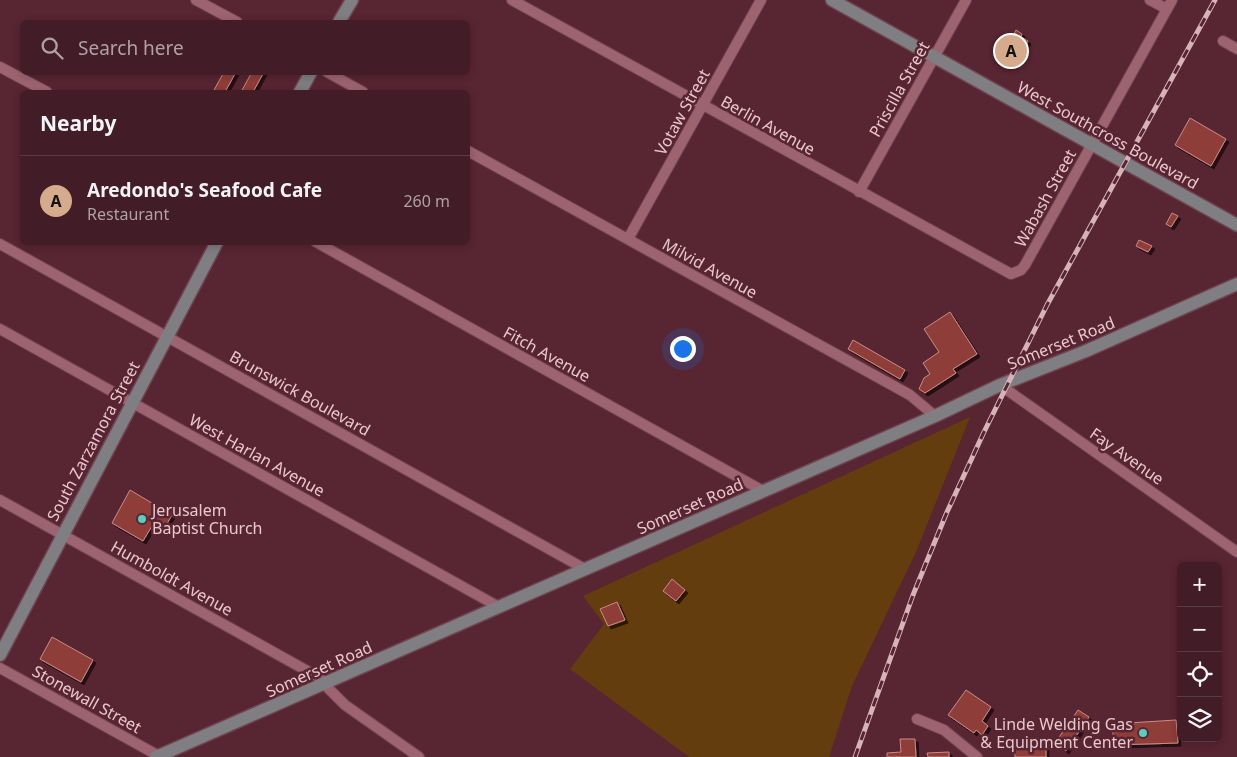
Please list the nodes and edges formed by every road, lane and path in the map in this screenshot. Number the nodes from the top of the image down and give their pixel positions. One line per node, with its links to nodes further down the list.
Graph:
1 (196, 0): 9 (street)
2 (352, 0): 10 (main road)
3 (512, 0): 20 (street, Berlin Avenue)
4 (761, 0): 20 (street, Votaw Street)
5 (832, 0): 13 (main road, West Southcross Boulevard)
6 (966, 0): 13 (street, Priscilla Street)
7 (1150, 0): 8 (street)
8 (1169, 5): 21 (street, Wabash Street)
9 (233, 20)
10 (340, 20)
11 (1223, 42): 12 (street)
12 (1237, 49)
13 (934, 57): 21 (main road, West Southcross Boulevard); 23 (street, Priscilla Street)
14 (0, 66): 17 (street)
15 (309, 75): 18 (main road)
16 (333, 75): 19 (street)
17 (43, 90)
18 (301, 90)
19 (360, 90)
20 (702, 106): 23 (street, Berlin Avenue); 25 (street, Votaw Street)
21 (1092, 143): 24 (main road, West Southcross Boulevard); 29 (street, Wabash Street)
22 (470, 152): 25 (street, Milvid Avenue)
23 (859, 192): 29 (street, Berlin Avenue)
24 (1237, 226)
25 (628, 239): 35 (street, Milvid Avenue)
26 (0, 244): 32 (street, Brunswick Boulevard)
27 (215, 245): 32 (main road, South Zarzamora Street)
28 (321, 245): 36 (street, Fitch Avenue)
29 (1011, 274)
30 (1237, 284): 33 (main road, Somerset Road)
31 (0, 329): 34 (street, West Harlan Avenue)
32 (167, 337): 34 (main road, South Zarzamora Street); 40 (street, Brunswick Boulevard)
33 (1000, 385): 35 (main road, Somerset Road); 39 (street, Fay Avenue)
34 (132, 402): 38 (main road, South Zarzamora Street); 41 (street, West Harlan Avenue)
35 (935, 416): 36 (main road, Somerset Road)
36 (763, 491): 40 (main road, Somerset Road)
37 (0, 500): 38 (street, Humboldt Avenue)
38 (62, 535): 42 (main road, South Zarzamora Street); 44 (street, Humboldt Avenue)
39 (1237, 552)
40 (586, 569): 41 (main road, Somerset Road)
41 (498, 607): 44 (main road, Somerset Road)
42 (0, 655)
43 (0, 668): 47 (street, Stonewall Street)
44 (327, 684): 47 (main road, Somerset Road); 48 (street, Humboldt Avenue)
45 (917, 719): 46 (street)
46 (974, 754)
47 (158, 756)
48 (419, 757)

